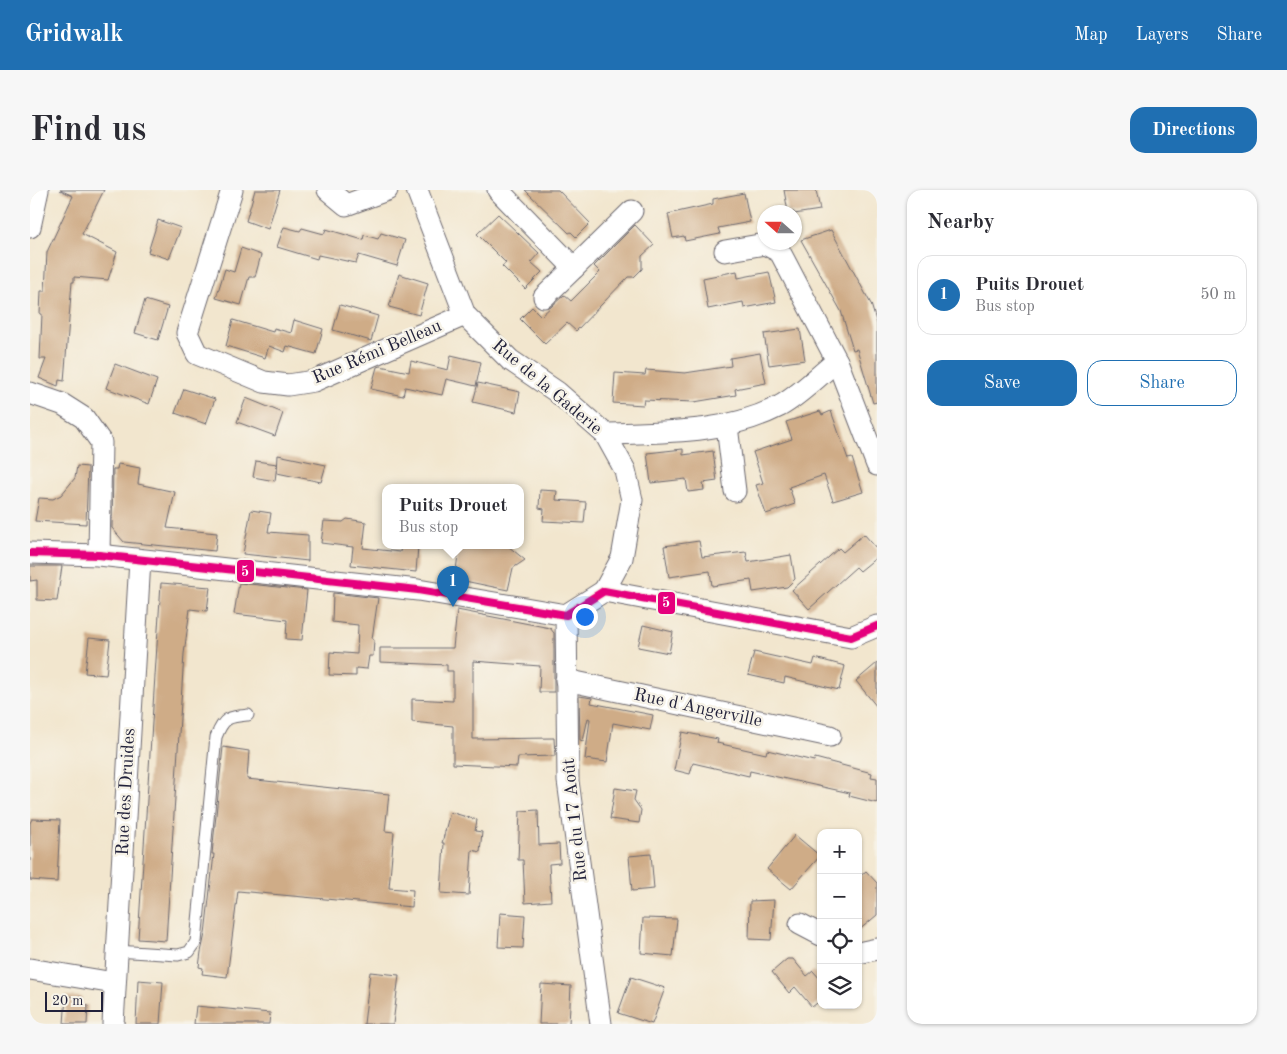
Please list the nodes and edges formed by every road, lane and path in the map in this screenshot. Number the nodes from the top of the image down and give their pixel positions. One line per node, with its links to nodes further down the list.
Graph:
1 (38, 190): 8 (street)
2 (232, 190): 12 (street, Rue Rémi Belleau)
3 (328, 190): 4 (street)
4 (387, 190)
5 (417, 190): 12 (street, Rue de la Gaderie)
6 (498, 190): 10 (street)
7 (632, 211): 10 (street)
8 (30, 227)
9 (725, 251): 13 (street)
10 (574, 268): 11 (street)
11 (544, 297)
12 (466, 315): 16 (street, Rue de la Gaderie)
13 (837, 361): 15 (street); 17 (street)
14 (30, 393): 20 (street)
15 (727, 426): 16 (street); 18 (street)
16 (605, 434): 22 (street, Rue de la Gaderie)
17 (877, 466)
18 (735, 491)
19 (30, 553): 20 (street)
20 (98, 555): 21 (street)
21 (140, 560): 23 (street); 31 (street, Rue des Druides)
22 (604, 591): 23 (street); 24 (street)
23 (566, 615): 25 (street, Rue du 17 Août)
24 (877, 626)
25 (566, 680): 27 (street, Rue d'Angerville); 36 (street, Rue du 17 Août)
26 (248, 715): 31 (lane)
27 (830, 736)
28 (800, 924): 29 (street)
29 (817, 933)
30 (877, 949): 32 (street)
31 (116, 951): 34 (street, Rue des Druides)
32 (862, 952)
33 (30, 969): 34 (street)
34 (114, 983): 35 (street, Rue des Druides)
35 (113, 1024)
36 (601, 1024)

